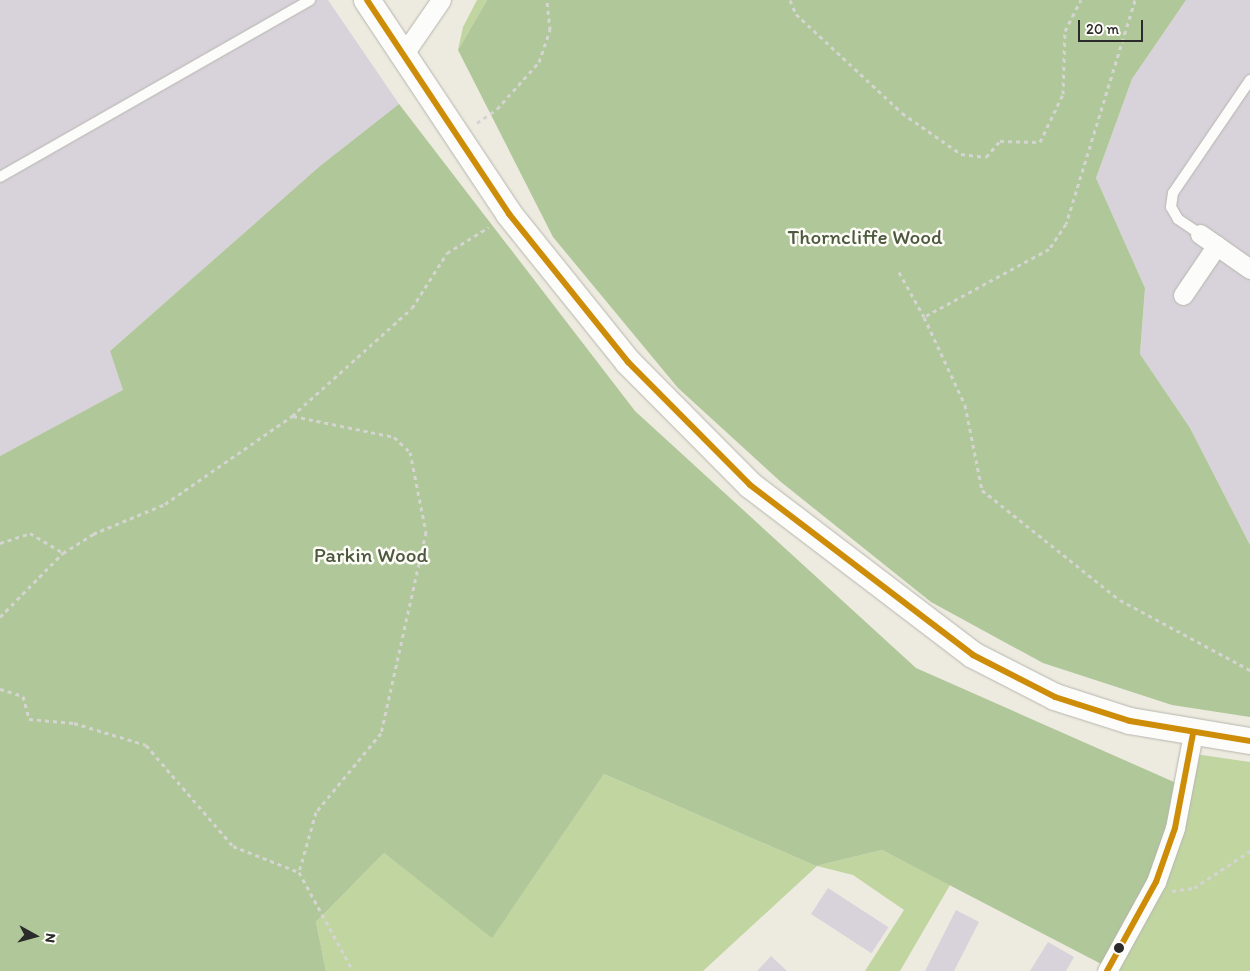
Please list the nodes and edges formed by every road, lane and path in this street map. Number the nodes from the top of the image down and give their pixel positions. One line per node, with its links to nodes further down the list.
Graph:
1 (310, 0): 11 (lane)
2 (368, 0): 8 (street)
3 (442, 0): 8 (street)
4 (547, 0): 10 (path)
5 (790, 0): 6 (path)
6 (1081, 0)
7 (1135, 0): 18 (path)
8 (404, 56): 10 (street)
9 (1250, 80): 13 (lane)
10 (458, 136): 12 (street)
11 (0, 177)
12 (509, 214): 19 (path); 25 (street)
13 (1200, 234): 14 (street)
14 (1217, 245): 15 (street); 17 (street)
15 (1250, 269)
16 (899, 272): 18 (path)
17 (1183, 295)
18 (924, 317): 23 (path)
19 (292, 416): 21 (path); 28 (path)
20 (0, 543): 21 (path)
21 (63, 553): 22 (path)
22 (0, 617)
23 (1250, 670)
24 (0, 689): 28 (path)
25 (1193, 734): 26 (street); 29 (street)
26 (1250, 741)
27 (1250, 851): 29 (path)
28 (299, 872): 30 (path)
29 (1156, 882): 31 (street)
30 (353, 971)
31 (1107, 971)

